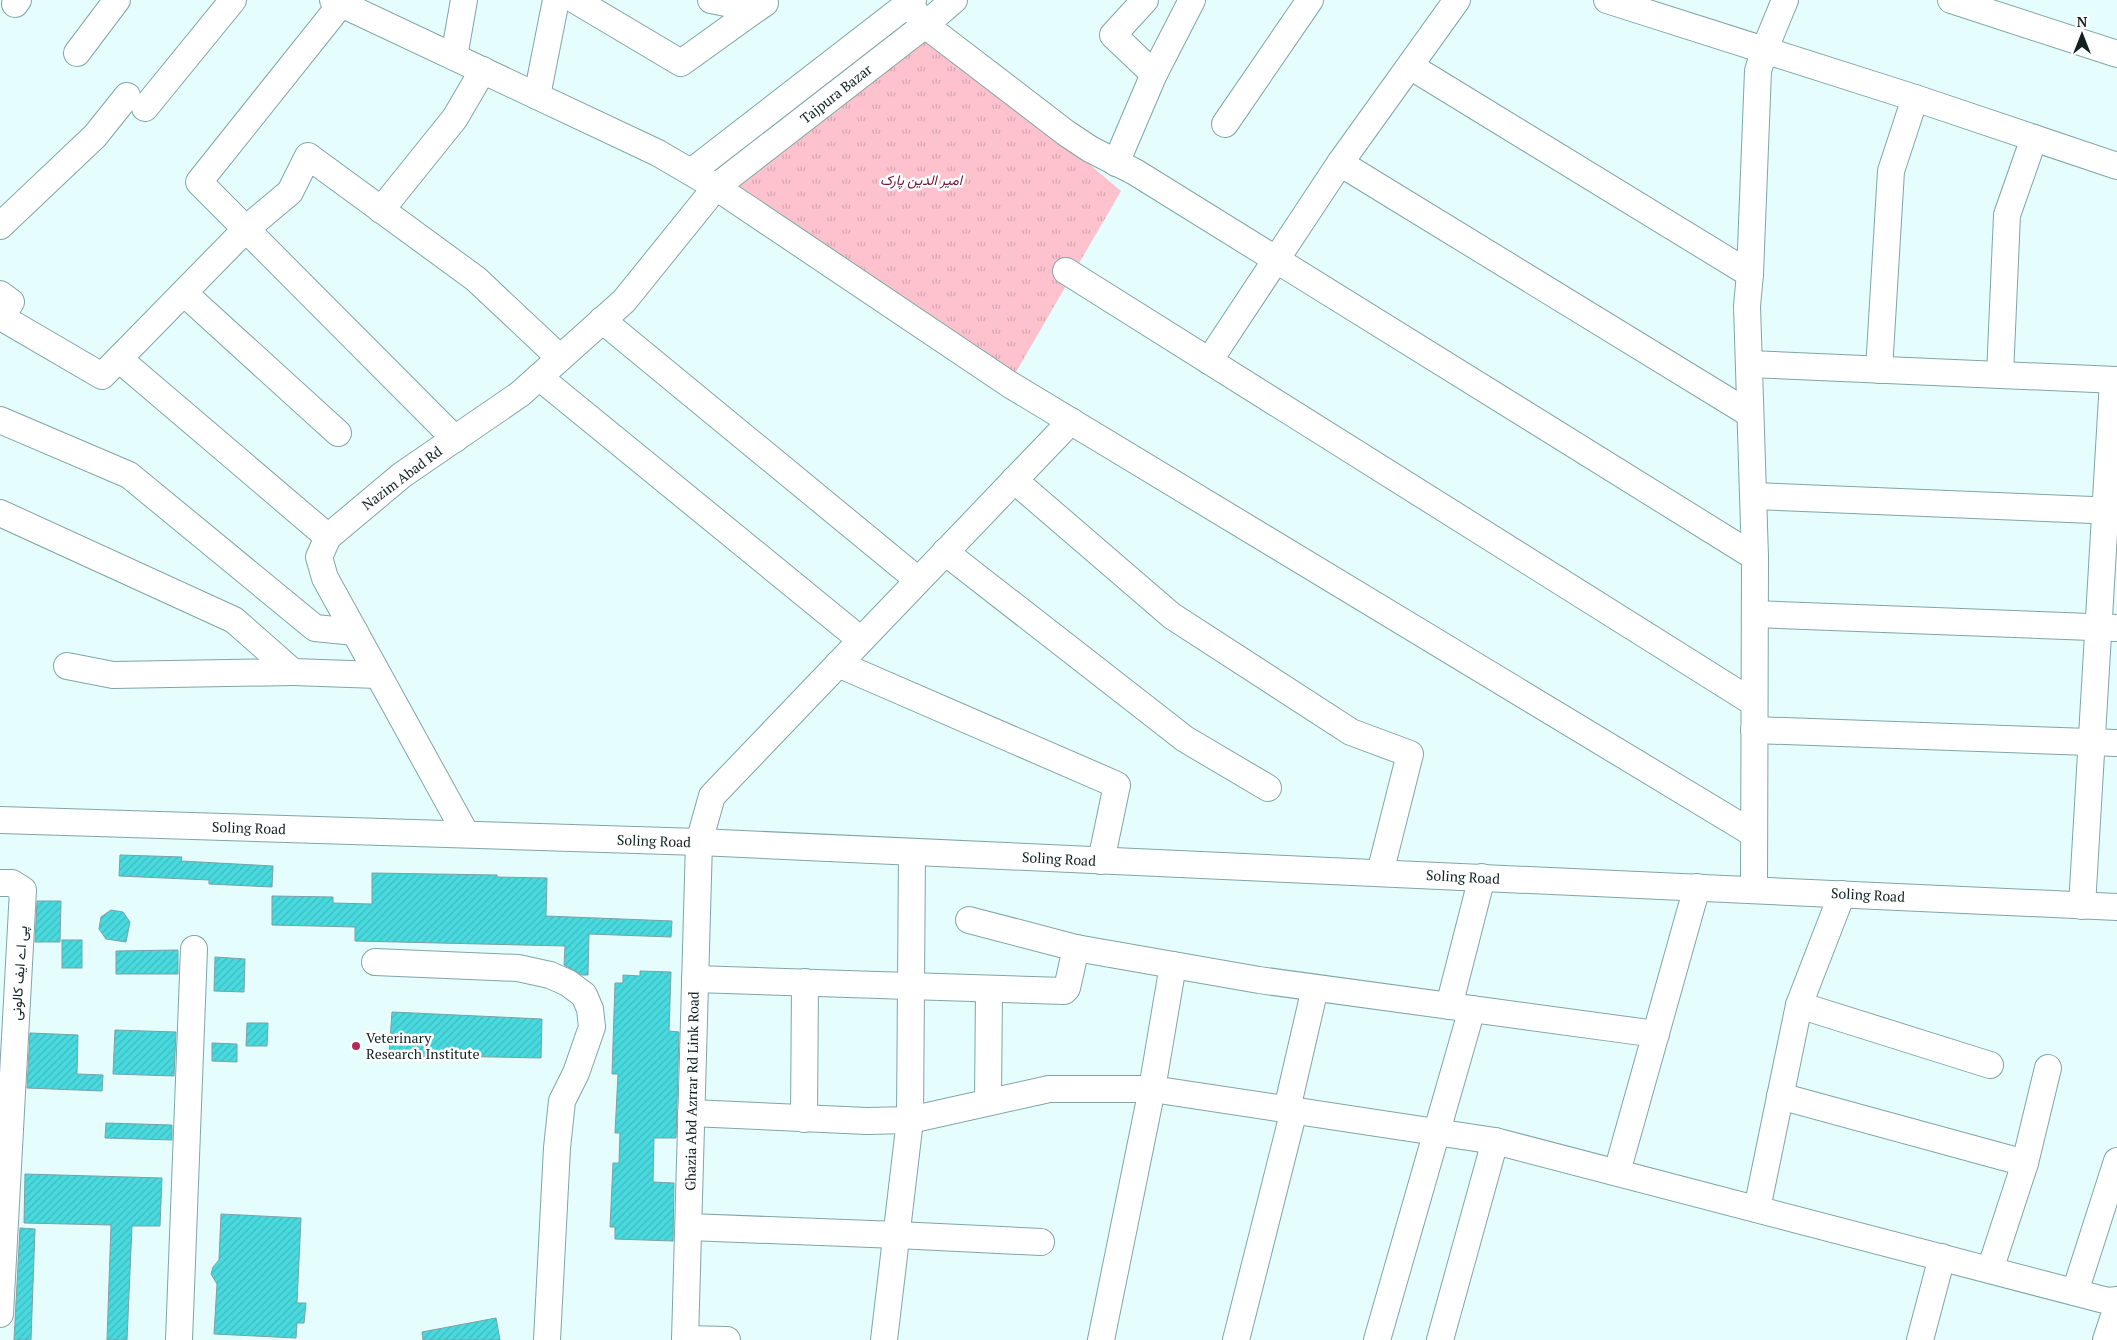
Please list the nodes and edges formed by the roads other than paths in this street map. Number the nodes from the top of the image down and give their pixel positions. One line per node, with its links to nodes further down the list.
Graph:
1 (117, 0): 20 (street)
2 (234, 0): 36 (street)
3 (464, 0): 22 (street)
4 (556, 0): 26 (street)
5 (575, 0): 17 (street)
6 (711, 0): 17 (street)
7 (954, 0): 18 (street, Tajpura Bazar)
8 (1145, 0): 25 (street)
9 (1192, 0): 25 (street)
10 (1310, 0): 28 (street)
11 (1457, 0): 23 (street)
12 (1607, 0): 19 (street)
13 (1785, 0): 19 (street)
14 (1951, 0): 21 (street)
15 (337, 2): 22 (street); 37 (street)
16 (911, 2): 18 (street); 33 (street, Tajpura Bazar)
17 (762, 5)
18 (925, 26): 30 (street); 34 (street, Tajpura Bazar)
19 (1764, 50): 27 (street); 40 (street)
20 (77, 52)
21 (2117, 54)
22 (454, 57): 24 (street)
23 (1410, 66): 31 (street); 40 (street)
24 (483, 70): 26 (street); 35 (street)
25 (1154, 74): 30 (street)
26 (537, 96): 33 (street)
27 (1915, 98): 29 (street); 48 (street)
28 (1226, 124)
29 (2034, 138): 32 (street); 49 (street)
30 (1116, 163): 38 (street)
31 (1340, 163): 38 (street); 52 (street)
32 (2117, 166)
33 (691, 172): 34 (street)
34 (716, 187): 43 (street, Nazim Abad Rd); 54 (street)
35 (381, 210): 37 (street); 44 (street)
36 (0, 226)
37 (246, 229): 41 (street); 56 (street)
38 (1276, 260): 46 (street); 63 (street)
39 (1066, 271): 46 (street)
40 (1750, 274): 47 (street)
41 (184, 293): 45 (street); 55 (street)
42 (0, 294): 45 (street)
43 (602, 320): 44 (street, Nazim Abad Rd); 64 (street)
44 (560, 358): 50 (street, Nazim Abad Rd)
45 (119, 359): 61 (street)
46 (1209, 361): 73 (street)
47 (1749, 364): 48 (street); 52 (street)
48 (1879, 370): 49 (street)
49 (2000, 375): 51 (street)
50 (539, 377): 56 (street, Nazim Abad Rd); 68 (street)
51 (2115, 380): 59 (street)
52 (1750, 414): 58 (street)
53 (0, 420): 67 (street)
54 (1071, 421): 57 (street, Ghazia Abd Azrrar Rd Link Road); 79 (street)
55 (338, 433)
56 (455, 439): 61 (street, Nazim Abad Rd)
57 (1014, 480): 62 (street, Ghazia Abd Azrrar Rd Link Road); 83 (street)
58 (1753, 496): 59 (street); 63 (street)
59 (2111, 510): 66 (street)
60 (0, 513): 71 (street)
61 (328, 537): 67 (street)
62 (945, 552): 64 (street, Ghazia Abd Azrrar Rd Link Road); 76 (street)
63 (1755, 558): 65 (street)
64 (918, 580): 68 (street, Ghazia Abd Azrrar Rd Link Road)
65 (1755, 614): 66 (street); 73 (street)
66 (2108, 628): 75 (street)
67 (355, 632): 72 (street)
68 (861, 640): 69 (street, Ghazia Abd Azrrar Rd Link Road)
69 (838, 664): 80 (street, Ghazia Abd Azrrar Rd Link Road); 82 (street)
70 (67, 666): 71 (street)
71 (293, 672): 72 (street)
72 (378, 675): 78 (street)
73 (1754, 703): 74 (street)
74 (1754, 730): 75 (street); 79 (street)
75 (2104, 743): 89 (street)
76 (1268, 788)
77 (0, 820): 78 (street, Soling Road)
78 (466, 834): 80 (street, Soling Road)
79 (1754, 834): 87 (street)
80 (699, 842): 81 (street, Soling Road); 96 (street, Ghazia Abd Azrrar Rd Link Road)
81 (912, 852): 82 (street, Soling Road); 98 (street)
82 (1101, 860): 83 (street, Soling Road)
83 (1380, 873): 84 (street, Soling Road)
84 (1482, 878): 86 (street, Soling Road); 102 (street)
85 (0, 882): 106 (street, پی اے ایف کالونی)
86 (1697, 887): 87 (street, Soling Road); 103 (street)
87 (1754, 890): 88 (street, Soling Road)
88 (1842, 894): 89 (street, Soling Road); 101 (street)
89 (2082, 906): 90 (street, Soling Road)
90 (2117, 907)
91 (969, 920): 92 (street)
92 (1076, 948): 95 (street); 100 (street)
93 (194, 949): 131 (street)
94 (375, 962): 132 (street)
95 (1173, 965): 99 (street); 107 (street)
96 (695, 979): 97 (street); 111 (street, Ghazia Abd Azrrar Rd Link Road)
97 (805, 982): 98 (street); 112 (street)
98 (911, 985): 100 (street); 113 (street)
99 (1314, 988): 102 (street); 110 (street)
100 (989, 989): 109 (street)
101 (1799, 1005): 104 (street); 108 (street)
102 (1461, 1007): 103 (street); 114 (street)
103 (1656, 1034): 118 (street)
104 (1990, 1065)
105 (2048, 1068): 117 (street)
106 (6, 1081): 123 (street, پی اے ایف کالونی)
107 (1152, 1088): 109 (street); 110 (street); 135 (street)
108 (1780, 1096): 117 (street); 119 (street)
109 (988, 1102): 113 (street)
110 (1290, 1110): 114 (street); 136 (street)
111 (691, 1113): 112 (street); 120 (street, Ghazia Abd Azrrar Rd Link Road)
112 (804, 1118): 113 (street)
113 (910, 1120): 121 (street)
114 (1437, 1132): 115 (street); 137 (street)
115 (1495, 1141): 118 (street); 138 (street)
116 (2117, 1161): 126 (street)
117 (2025, 1163): 125 (street)
118 (1616, 1172): 119 (street)
119 (1757, 1209): 124 (street)
120 (689, 1228): 121 (street); 130 (street, Ghazia Abd Azrrar Rd Link Road)
121 (897, 1235): 122 (street); 134 (street)
122 (1040, 1242)
123 (2, 1256): 129 (street, پی اے ایف کالونی)
124 (1942, 1258): 125 (street); 139 (street)
125 (1990, 1270): 126 (street)
126 (2075, 1292): 127 (street)
127 (2117, 1300)
128 (2117, 1307): 140 (street)
129 (0, 1314)
130 (686, 1339): 133 (street)
131 (179, 1340)
132 (547, 1340)
133 (727, 1340)
134 (884, 1340)
135 (1101, 1340)
136 (1236, 1340)
137 (1377, 1340)
138 (1440, 1340)
139 (1920, 1340)
140 (2106, 1340)

